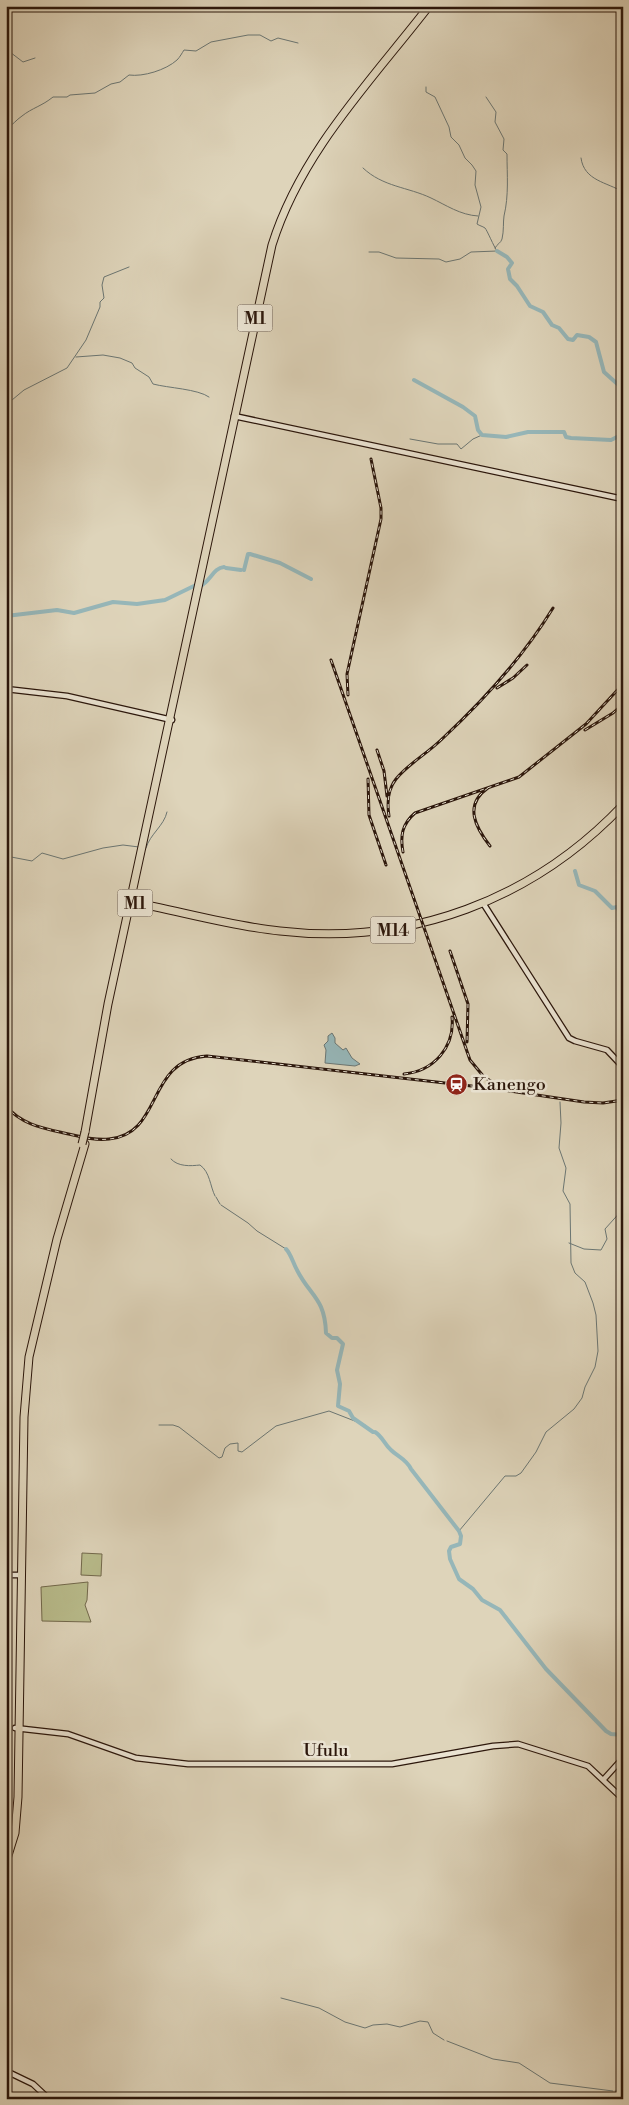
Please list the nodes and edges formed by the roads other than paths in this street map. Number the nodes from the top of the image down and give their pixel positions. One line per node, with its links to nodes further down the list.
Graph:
1 (429, 6): 2 (highway, M1)
2 (234, 416): 3 (street); 5 (highway, M1)
3 (623, 499)
4 (6, 689): 5 (street)
5 (171, 720): 7 (highway, M1)
6 (623, 805): 8 (highway, M14)
7 (133, 902): 8 (highway, M14); 10 (highway, M1, bridge)
8 (483, 903): 9 (street)
9 (623, 1067)
10 (84, 1144): 13 (highway, M1); 15 (highway, M1)
11 (623, 1568): 14 (street)
12 (6, 1575): 13 (street)
13 (20, 1575): 15 (highway, M1)
14 (623, 1586)
15 (17, 1728): 17 (street, Ufulu); 19 (highway, M1); 20 (highway, M1)
16 (623, 1758): 17 (street)
17 (604, 1779): 18 (street, Ufulu)
18 (623, 1799)
19 (6, 1854)
20 (6, 1862)
21 (6, 2071): 22 (street)
22 (49, 2099)

